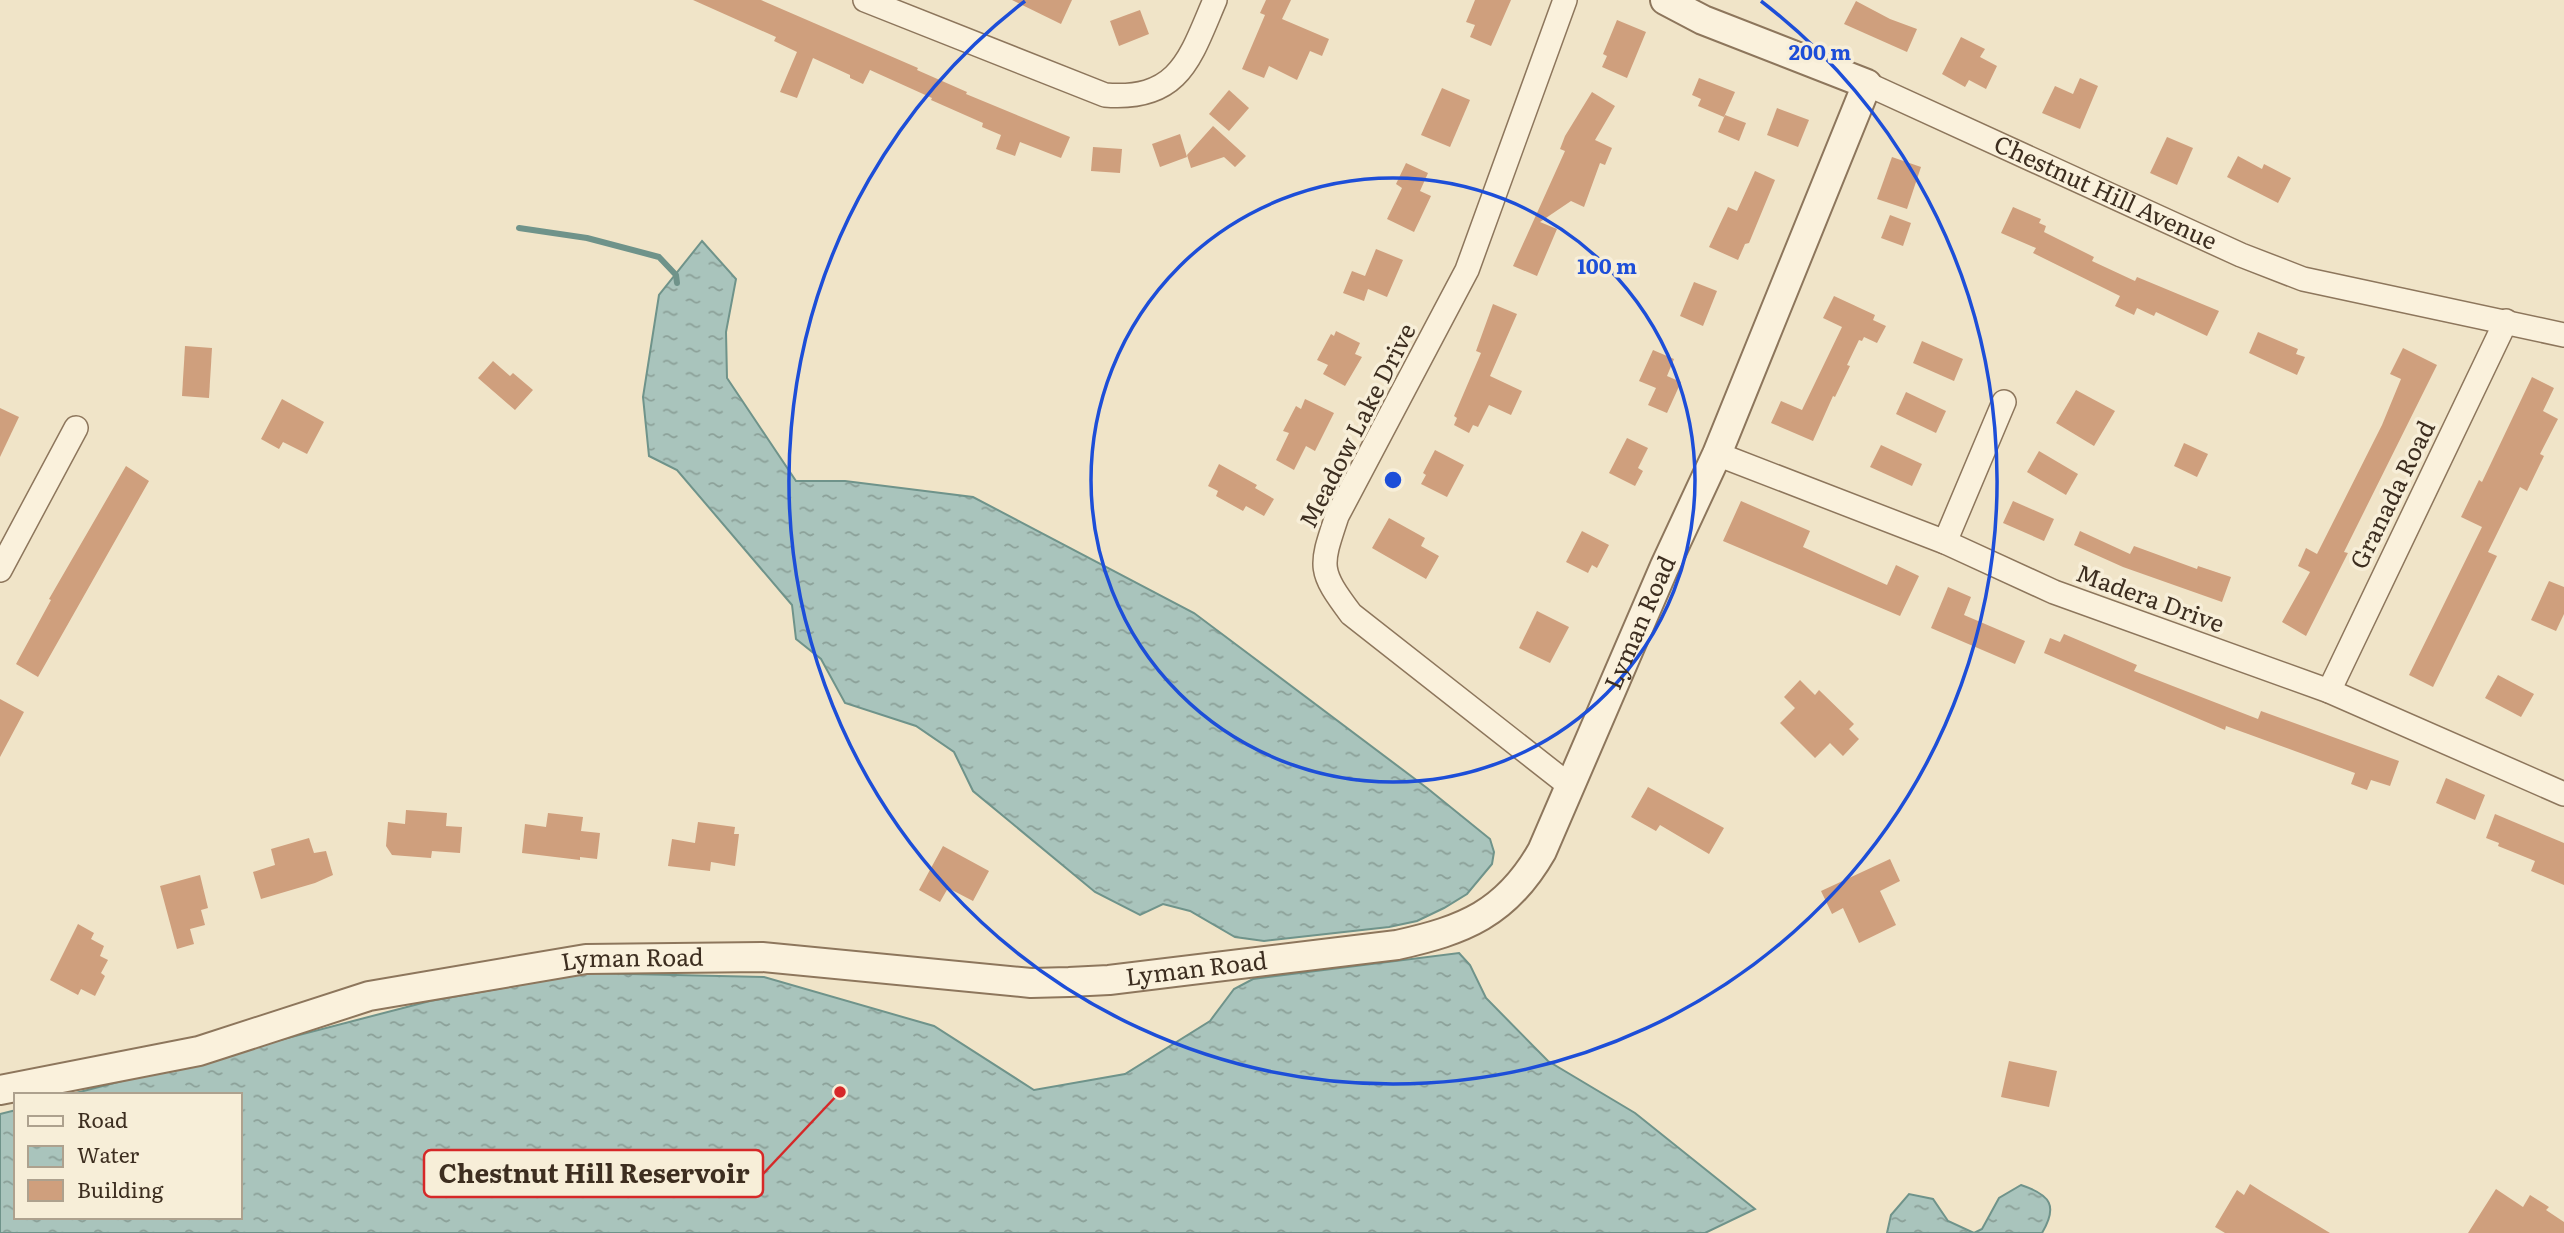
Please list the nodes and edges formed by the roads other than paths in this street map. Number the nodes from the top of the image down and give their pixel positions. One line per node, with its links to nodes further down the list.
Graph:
1 (865, 0): 2 (street)
2 (1215, 0)
3 (1565, 0): 14 (street, Meadow Lake Drive)
4 (1665, 0): 5 (street, Chestnut Hill Avenue)
5 (1867, 84): 6 (street, Chestnut Hill Avenue); 10 (street, Lyman Road)
6 (2506, 321): 7 (street, Chestnut Hill Avenue); 13 (street, Granada Road)
7 (2564, 335)
8 (2004, 402): 11 (street)
9 (76, 428): 12 (street)
10 (1717, 454): 11 (street, Madera Drive); 14 (street, Lyman Road)
11 (1945, 542): 13 (street, Madera Drive)
12 (0, 570)
13 (2329, 691): 15 (street, Madera Drive)
14 (1570, 786): 16 (street, Lyman Road)
15 (2564, 794)
16 (0, 1090)

